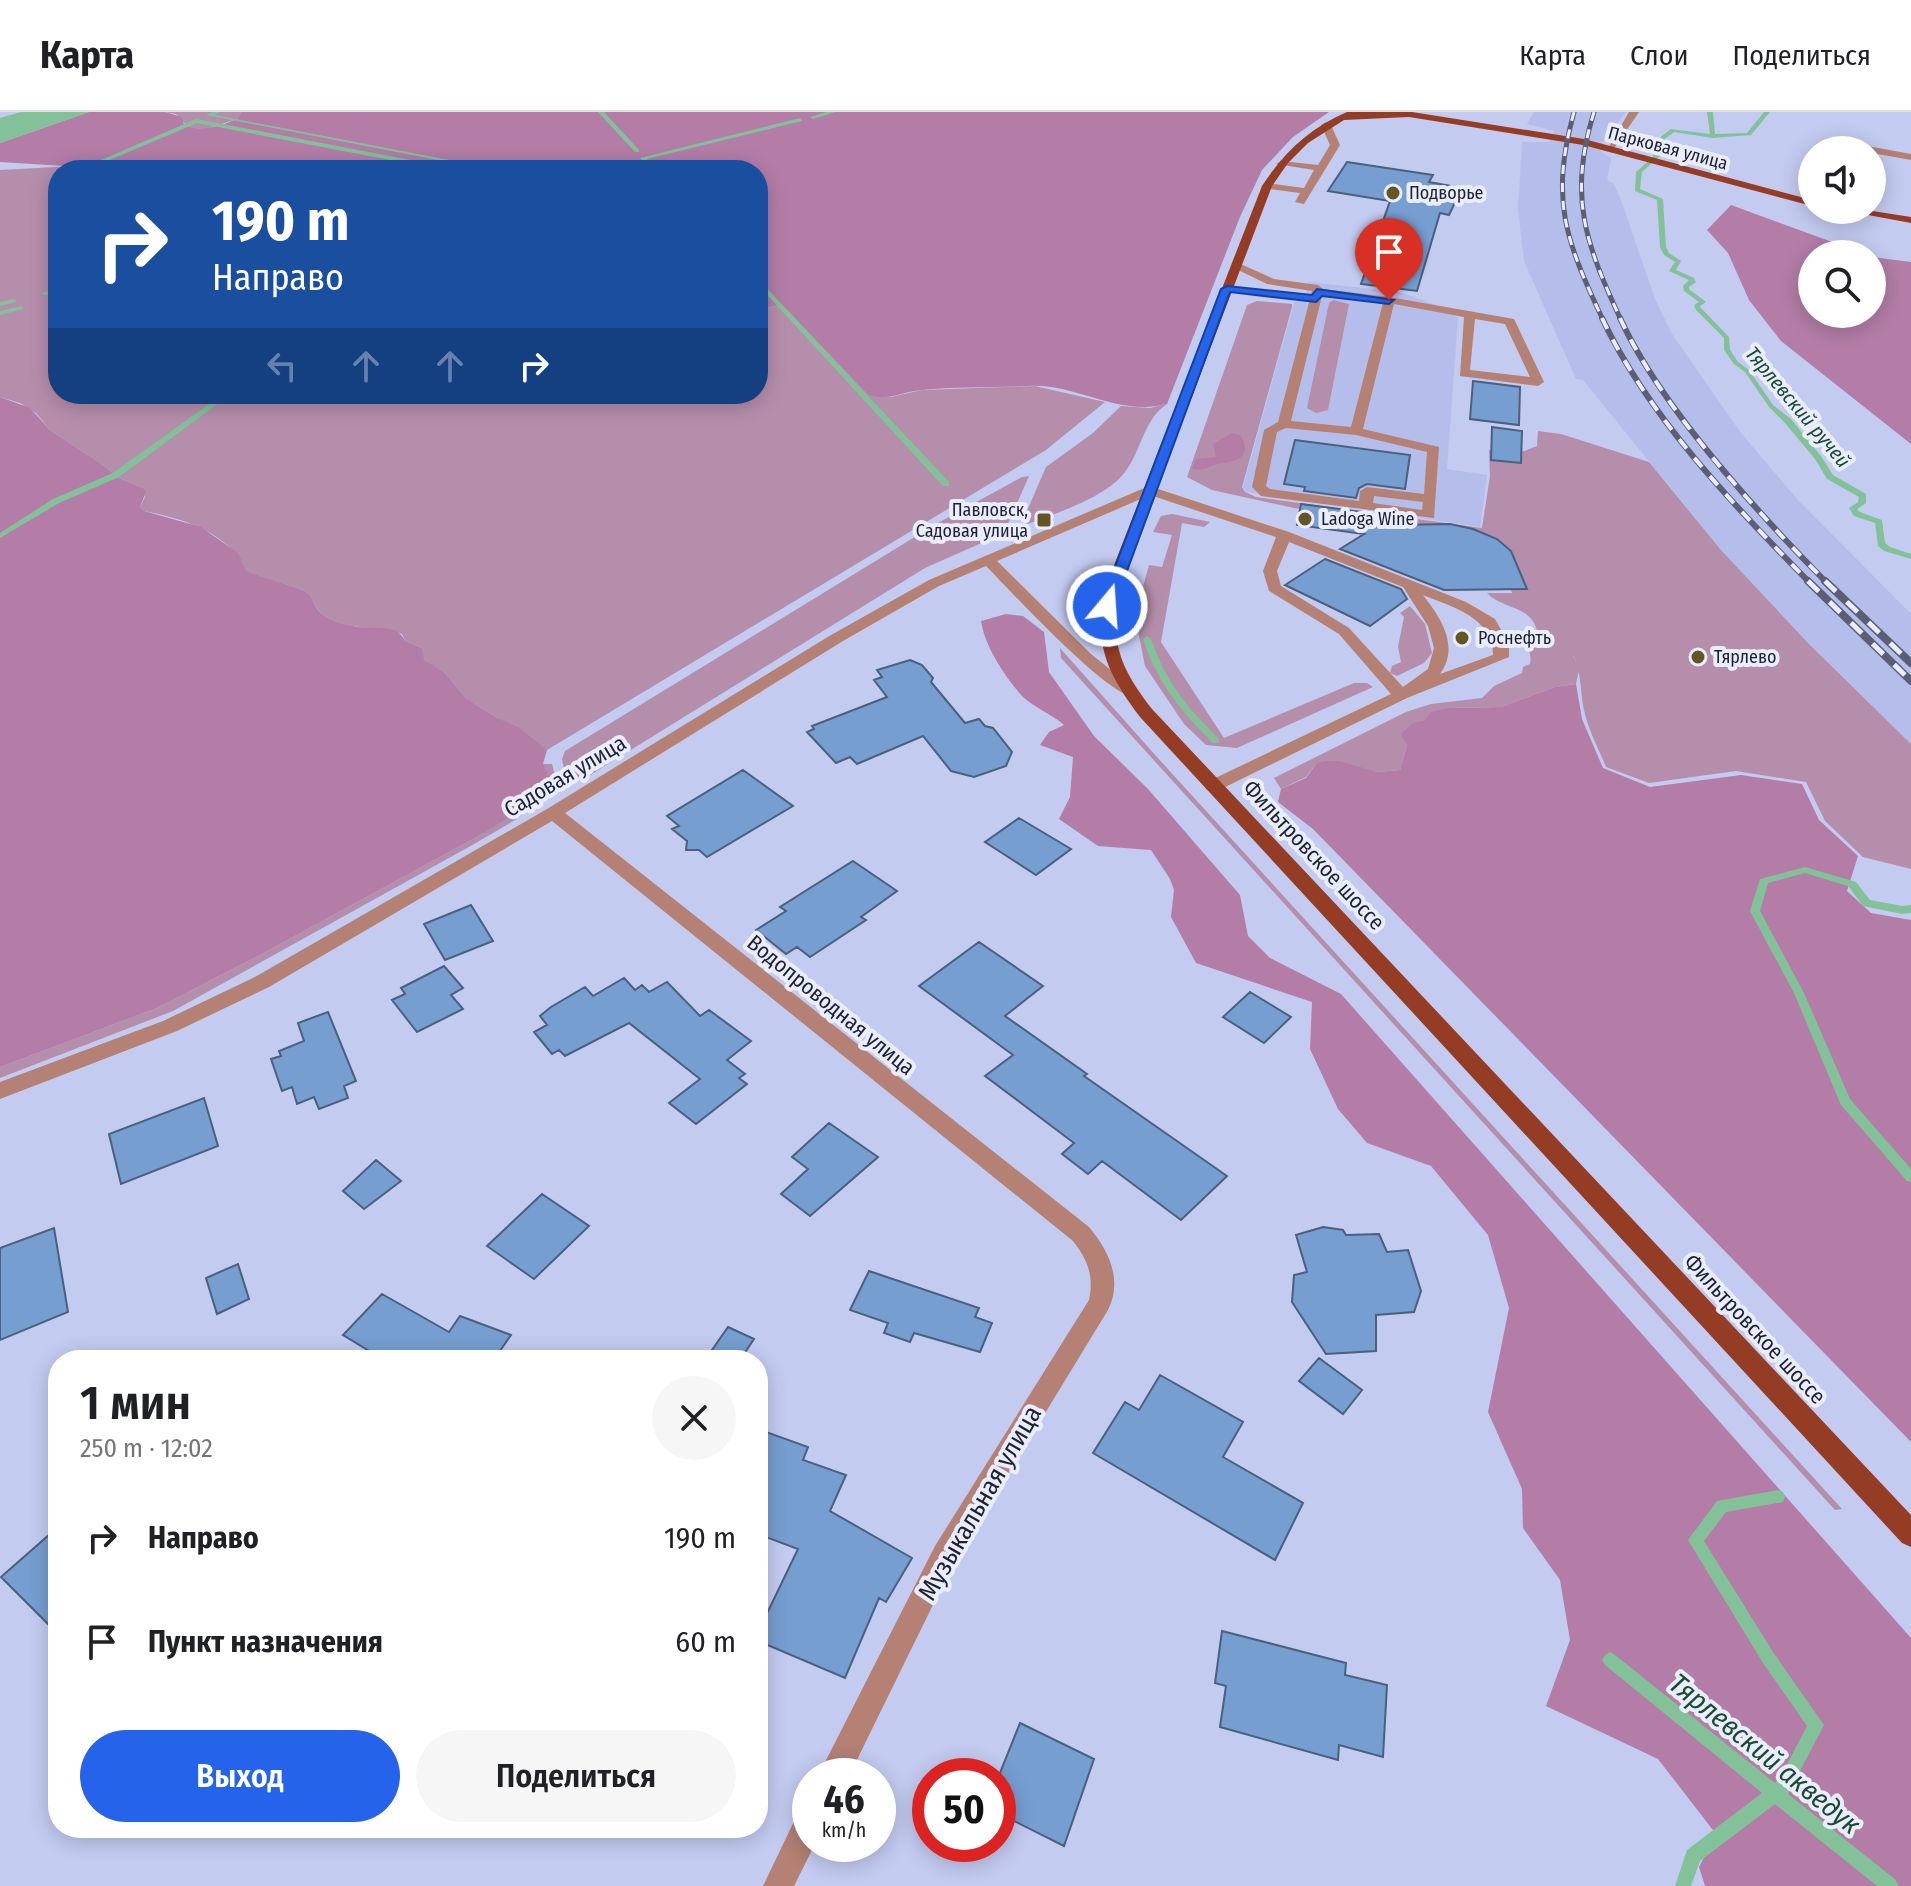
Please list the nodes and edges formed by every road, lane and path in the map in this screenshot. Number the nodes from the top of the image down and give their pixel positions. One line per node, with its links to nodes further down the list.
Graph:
1 (1458, 112): 6 (main road, Парковая улица)
2 (1634, 112): 7 (street)
3 (1350, 114): 4 (main road, Парковая улица); 5 (main road, Фильтровское шоссе)
4 (1400, 114): 6 (main road, Парковая улица)
5 (1326, 125): 10 (main road, Фильтровское шоссе); 11 (street)
6 (1514, 129): 7 (main road, Парковая улица)
7 (1610, 148): 13 (main road, Парковая улица)
8 (1886, 152): 9 (street)
9 (1911, 157)
10 (1281, 164): 11 (street); 12 (main road, Фильтровское шоссе)
11 (1319, 168): 12 (street)
12 (1267, 186): 16 (main road, Фильтровское шоссе)
13 (1798, 199)
14 (1886, 216): 15 (main road)
15 (1911, 220)
16 (1236, 265): 17 (main road, Фильтровское шоссе); 18 (street)
17 (1227, 289): 18 (street); 23 (main road, Фильтровское шоссе)
18 (1317, 296): 19 (street); 21 (street)
19 (1389, 300): 20 (street); 22 (street)
20 (1470, 315): 20 (street)
21 (1284, 424): 22 (street); 22 (street)
22 (1356, 431)
23 (1149, 490): 24 (street); 25 (street, Садовая улица); 27 (main road, Фильтровское шоссе)
24 (1284, 535): 26 (street); 28 (street)
25 (987, 559): 27 (street); 30 (street, Садовая улица)
26 (1403, 584): 28 (street); 28 (street)
27 (1131, 694): 29 (main road, Фильтровское шоссе)
28 (1401, 695): 29 (street)
29 (1213, 786): 33 (main road, Фильтровское шоссе)
30 (553, 813): 31 (street, Садовая улица); 32 (street, Водопроводная улица)
31 (0, 1091)
32 (1081, 1234): 34 (street, Музыкальная улица)
33 (1911, 1534)
34 (842, 1758)
35 (792, 1858): 36 (street)
36 (778, 1886)

